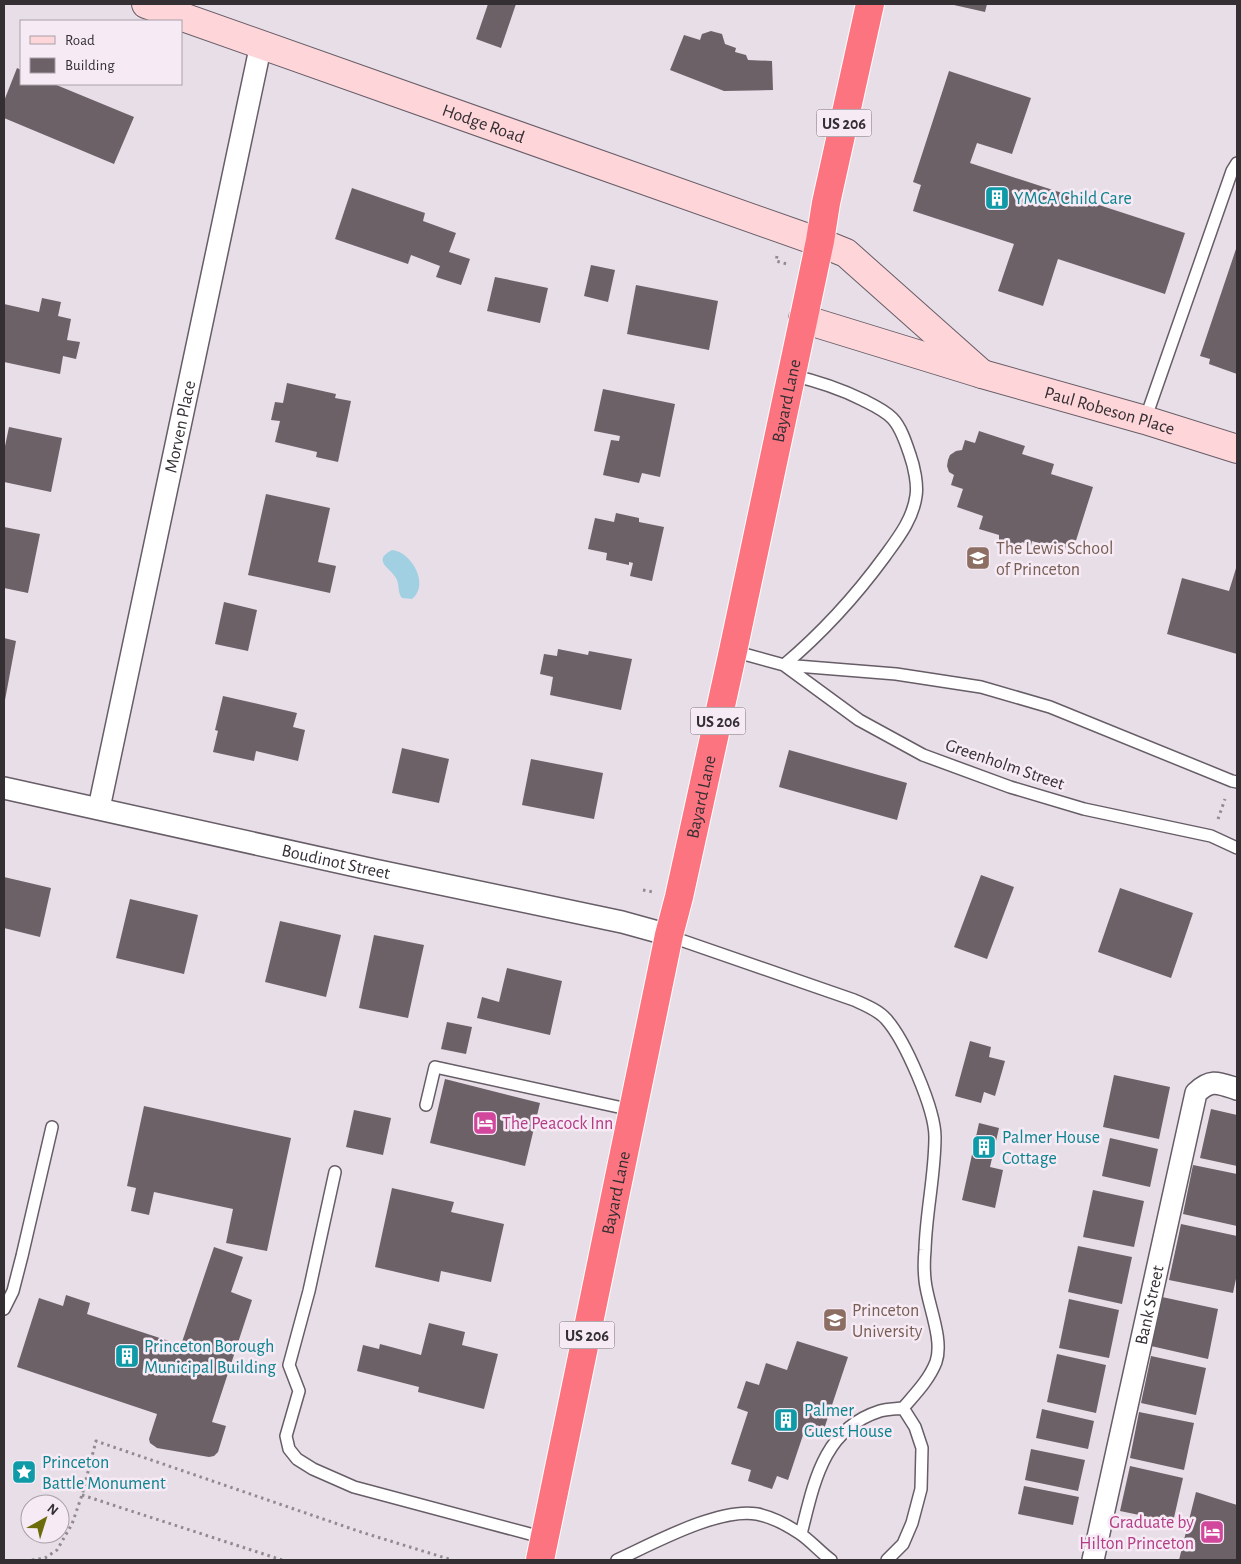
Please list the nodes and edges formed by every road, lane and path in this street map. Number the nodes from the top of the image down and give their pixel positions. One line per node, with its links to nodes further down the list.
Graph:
1 (146, 4): 3 (street, Hodge Road)
2 (870, 4): 5 (highway, Bayard Lane / US 206)
3 (261, 44): 5 (street, Hodge Road); 15 (street, Morven Place)
4 (1237, 163): 9 (lane)
5 (819, 242): 6 (highway, Bayard Lane / US 206); 7 (street, Paul Robeson Place)
6 (803, 319): 7 (street, Paul Robeson Place); 8 (highway, Bayard Lane / US 206)
7 (982, 374): 9 (street, Paul Robeson Place)
8 (791, 375): 11 (highway, Bayard Lane / US 206); 12 (lane)
9 (1144, 420): 10 (street, Paul Robeson Place)
10 (1237, 450)
11 (733, 651): 12 (lane, Greenholm Street); 18 (highway, Bayard Lane / US 206)
12 (784, 664): 13 (lane, Greenholm Street); 16 (lane, Greenholm Street)
13 (1234, 782): 16 (path)
14 (4, 788): 15 (street, Boudinot Street)
15 (99, 808): 18 (street, Boudinot Street)
16 (1212, 836): 17 (lane, Greenholm Street)
17 (1237, 848)
18 (669, 935): 21 (highway, Bayard Lane / US 206); 25 (lane)
19 (1237, 1089): 35 (street, Bank Street)
20 (426, 1106): 21 (lane)
21 (632, 1110): 28 (highway, Bayard Lane / US 206)
22 (52, 1127): 24 (lane)
23 (335, 1172): 28 (lane)
24 (4, 1309)
25 (903, 1408): 27 (lane); 34 (lane)
26 (82, 1495): 29 (path); 30 (path); 31 (path)
27 (801, 1534): 32 (lane); 33 (lane)
28 (543, 1549)
29 (32, 1560)
30 (282, 1560)
31 (452, 1560)
32 (617, 1560)
33 (831, 1560)
34 (887, 1560)
35 (1093, 1560)

